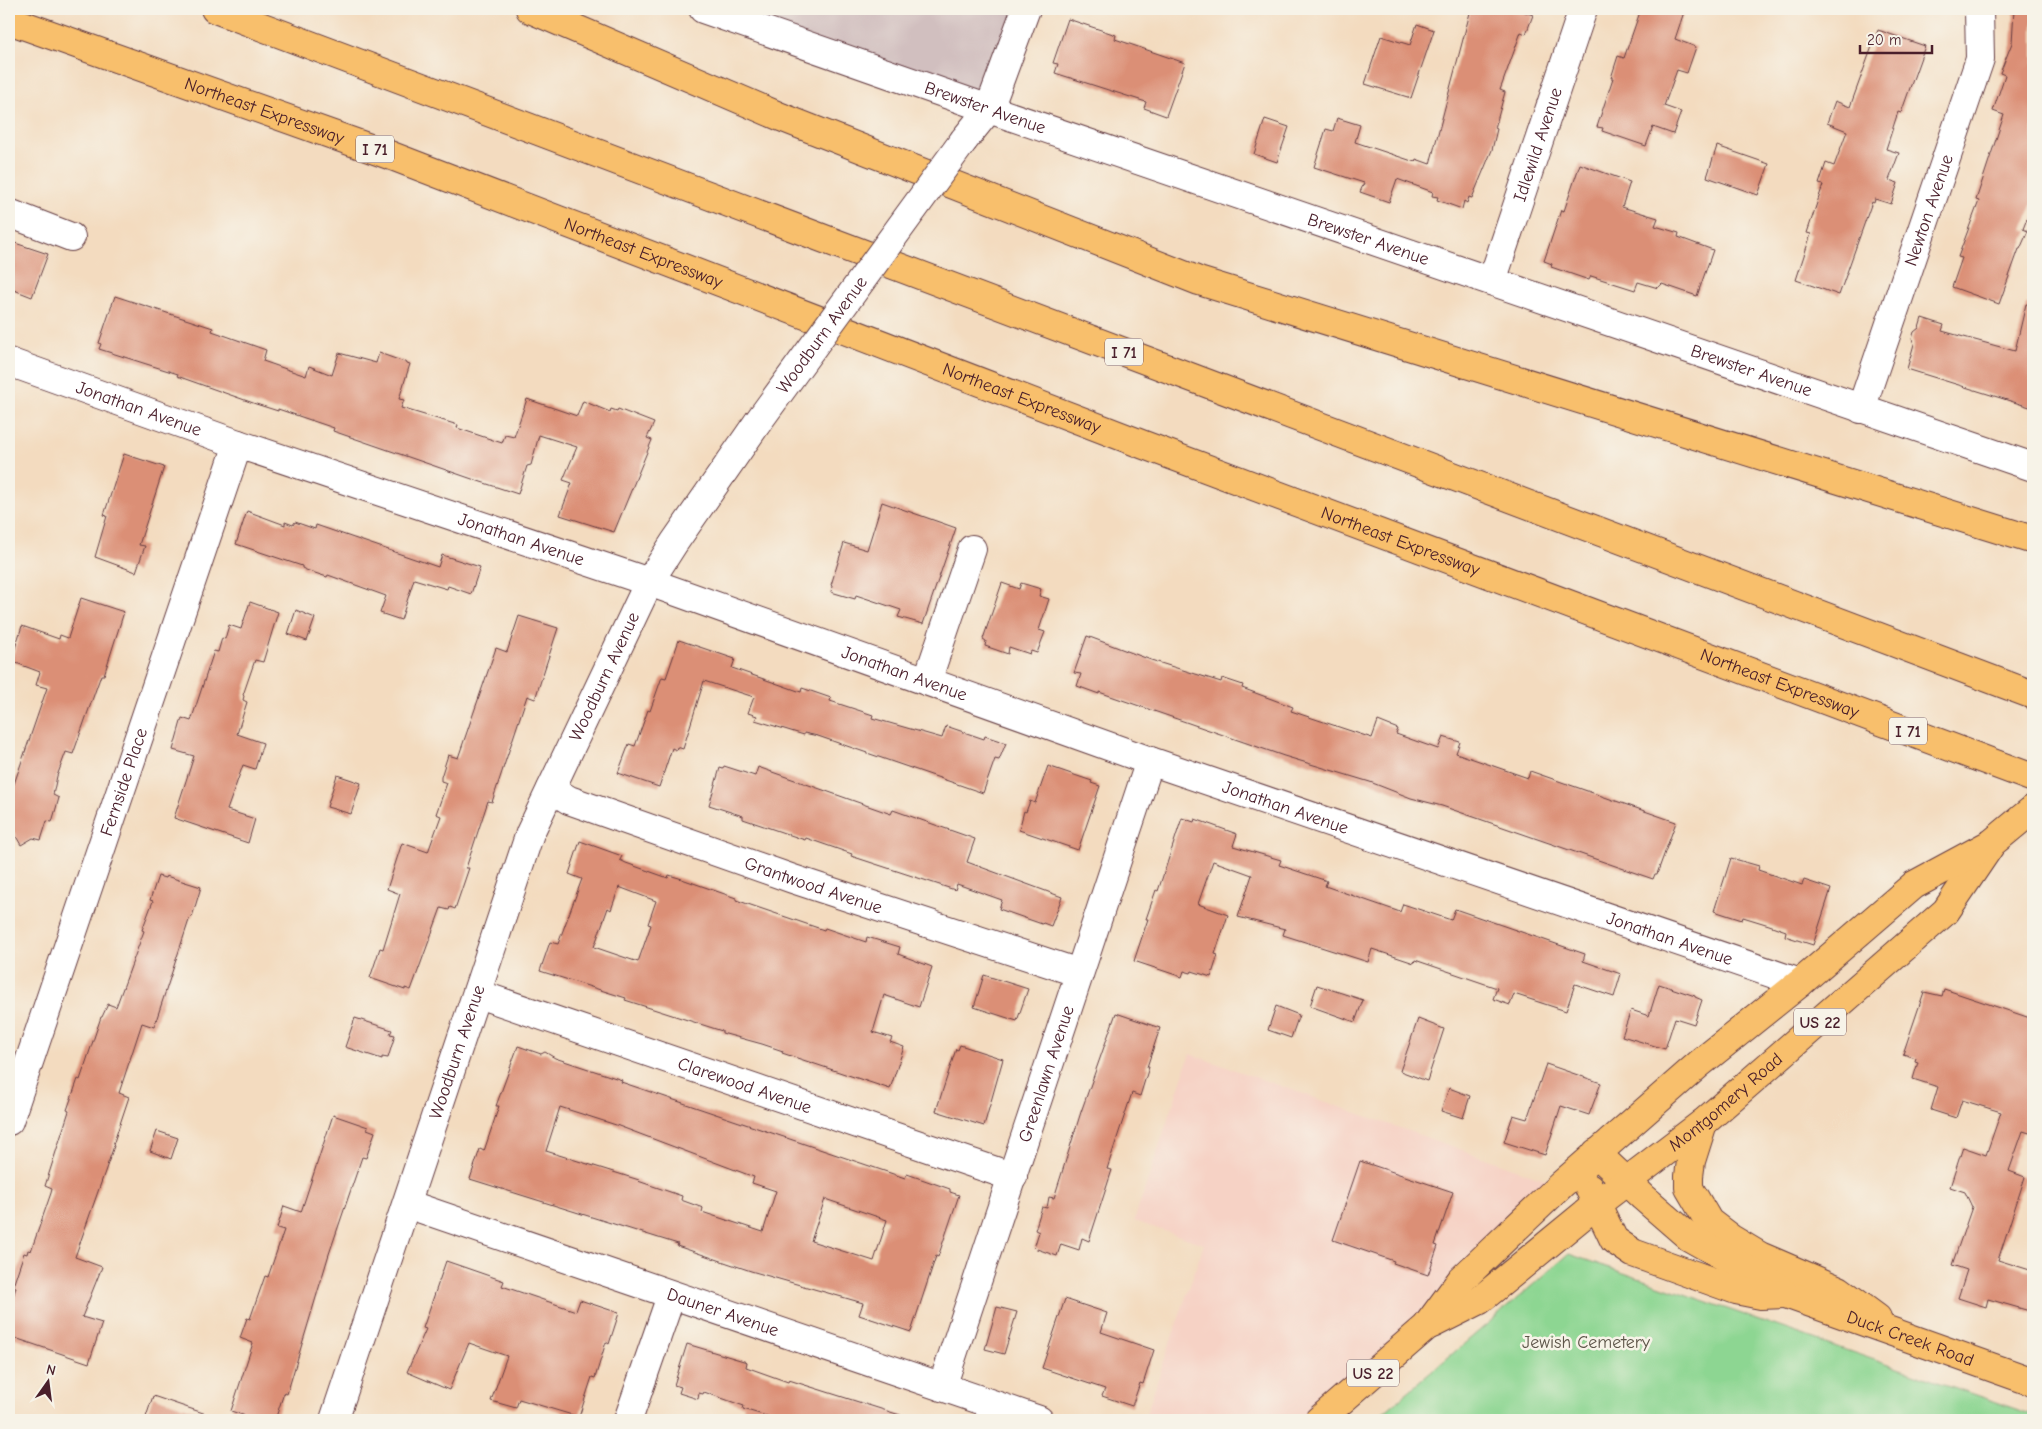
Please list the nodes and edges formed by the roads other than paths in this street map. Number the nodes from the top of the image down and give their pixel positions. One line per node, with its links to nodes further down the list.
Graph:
1 (216, 9): 20 (main road, I 71)
2 (530, 9): 16 (main road)
3 (704, 9): 8 (street, Brewster Avenue)
4 (1026, 9): 8 (street, Woodburn Avenue)
5 (1583, 9): 11 (street, Idlewild Avenue)
6 (1979, 9): 13 (street, Newton Avenue)
7 (9, 20): 22 (main road, Northeast Expressway / I 71)
8 (989, 109): 11 (street, Brewster Avenue); 18 (street, Woodburn Avenue, bridge)
9 (9, 213): 10 (street)
10 (71, 237)
11 (1492, 281): 13 (street, Brewster Avenue)
12 (9, 362): 14 (street, Jonathan Avenue)
13 (1861, 408): 15 (street, Brewster Avenue)
14 (238, 444): 18 (street, Jonathan Avenue); 29 (street, Fernside Place)
15 (2033, 467)
16 (2033, 540)
17 (972, 549): 19 (street)
18 (649, 582): 19 (street, Jonathan Avenue); 23 (street, Woodburn Avenue)
19 (927, 681): 21 (street, Jonathan Avenue)
20 (2033, 694)
21 (1150, 761): 26 (street, Greenlawn Avenue); 27 (street, Jonathan Avenue)
22 (2033, 778)
23 (551, 788): 26 (street, Grantwood Avenue); 28 (street, Woodburn Avenue)
24 (2033, 809): 25 (main road, Montgomery Road / US 22)
25 (1992, 843): 27 (main road, Montgomery Road / US 22); 30 (main road, Montgomery Road / US 22)
26 (1079, 974): 32 (street, Greenlawn Avenue)
27 (1800, 983): 31 (main road, Montgomery Road / US 22)
28 (478, 994): 32 (street, Clarewood Avenue); 35 (street, Woodburn Avenue)
29 (9, 1121)
30 (1703, 1124): 33 (main road, Montgomery Road / US 22); 39 (main road)
31 (1587, 1161): 33 (main road, Duck Creek Road); 34 (main road, Duck Creek Road); 38 (main road, Montgomery Road / US 22)
32 (1014, 1177): 41 (street, Greenlawn Avenue)
33 (1626, 1182): 34 (main road, Montgomery Road / US 22); 36 (main road, Duck Creek Road)
34 (1598, 1203): 36 (main road, Duck Creek Road); 38 (main road, Montgomery Road / US 22)
35 (407, 1204): 37 (street, Dauner Avenue); 42 (street, Woodburn Avenue)
36 (1786, 1294): 39 (main road, Duck Creek Road)
37 (671, 1296): 41 (street, Dauner Avenue); 43 (street)
38 (1426, 1327): 45 (main road, Montgomery Road / US 22)
39 (1893, 1332): 40 (main road, Duck Creek Road)
40 (2033, 1382)
41 (942, 1387): 44 (street, Dauner Avenue)
42 (334, 1420)
43 (628, 1420)
44 (1039, 1420)
45 (1319, 1420)

